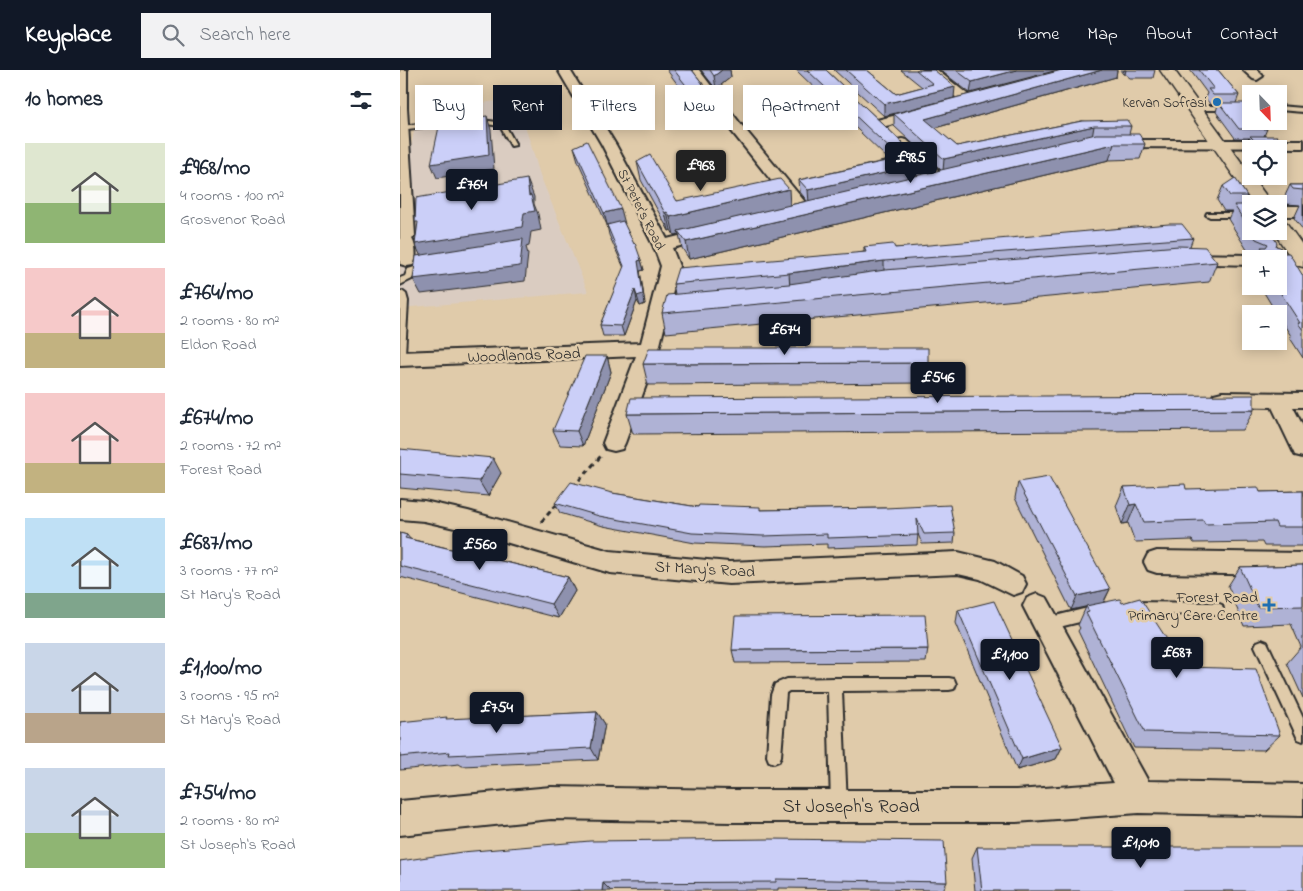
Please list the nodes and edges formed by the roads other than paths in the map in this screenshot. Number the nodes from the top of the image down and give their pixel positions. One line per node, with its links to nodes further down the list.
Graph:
1 (401, 70): 6 (street)
2 (564, 70): 33 (street, St Peter's Road)
3 (693, 70): 25 (street)
4 (929, 70): 13 (street)
5 (1167, 70): 7 (main road)
6 (400, 108): 15 (street)
7 (1194, 108): 8 (lane); 17 (main road)
8 (1242, 108)
9 (1288, 109): 10 (lane)
10 (1303, 110)
11 (870, 112): 13 (street)
12 (483, 122): 19 (lane)
13 (882, 123): 21 (street)
14 (415, 126): 15 (lane)
15 (401, 128): 37 (street)
16 (1092, 144): 17 (street)
17 (1220, 144): 18 (street); 23 (main road)
18 (1303, 144)
19 (513, 146)
20 (957, 174): 21 (street)
21 (938, 178): 22 (street)
22 (920, 182)
23 (1257, 195)
24 (823, 206): 25 (street)
25 (804, 211): 28 (street)
26 (1287, 211): 27 (street)
27 (1303, 211)
28 (785, 215)
29 (1210, 215): 30 (lane)
30 (1242, 215)
31 (727, 229): 33 (street)
32 (1287, 238): 38 (main road)
33 (662, 245): 43 (street, St Peter's Road)
34 (1163, 260): 35 (street)
35 (1242, 260)
36 (1287, 260): 38 (street)
37 (407, 261)
38 (1303, 261)
39 (434, 265): 40 (lane)
40 (400, 282)
41 (400, 295): 45 (lane)
42 (678, 306): 43 (street)
43 (659, 308): 44 (street, St Peter's Road)
44 (649, 348): 46 (street, Woodlands Road); 50 (street, St Peter's Road)
45 (400, 354)
46 (400, 359)
47 (1203, 399): 48 (street)
48 (1279, 400): 49 (street); 51 (street)
49 (1303, 400)
50 (614, 443)
51 (1303, 449)
52 (400, 509): 55 (street, St Mary's Road)
53 (1157, 562): 54 (street)
54 (1303, 564)
55 (1013, 584)
56 (1217, 609): 57 (lane)
57 (1042, 615): 63 (street)
58 (1262, 646): 61 (lane)
59 (835, 684): 60 (lane); 62 (lane); 65 (lane)
60 (949, 684)
61 (1303, 734)
62 (774, 756)
63 (1138, 797): 64 (street, St Joseph's Road); 65 (street, St Joseph's Road)
64 (1303, 800)
65 (839, 805): 66 (street, St Joseph's Road)
66 (400, 818)

